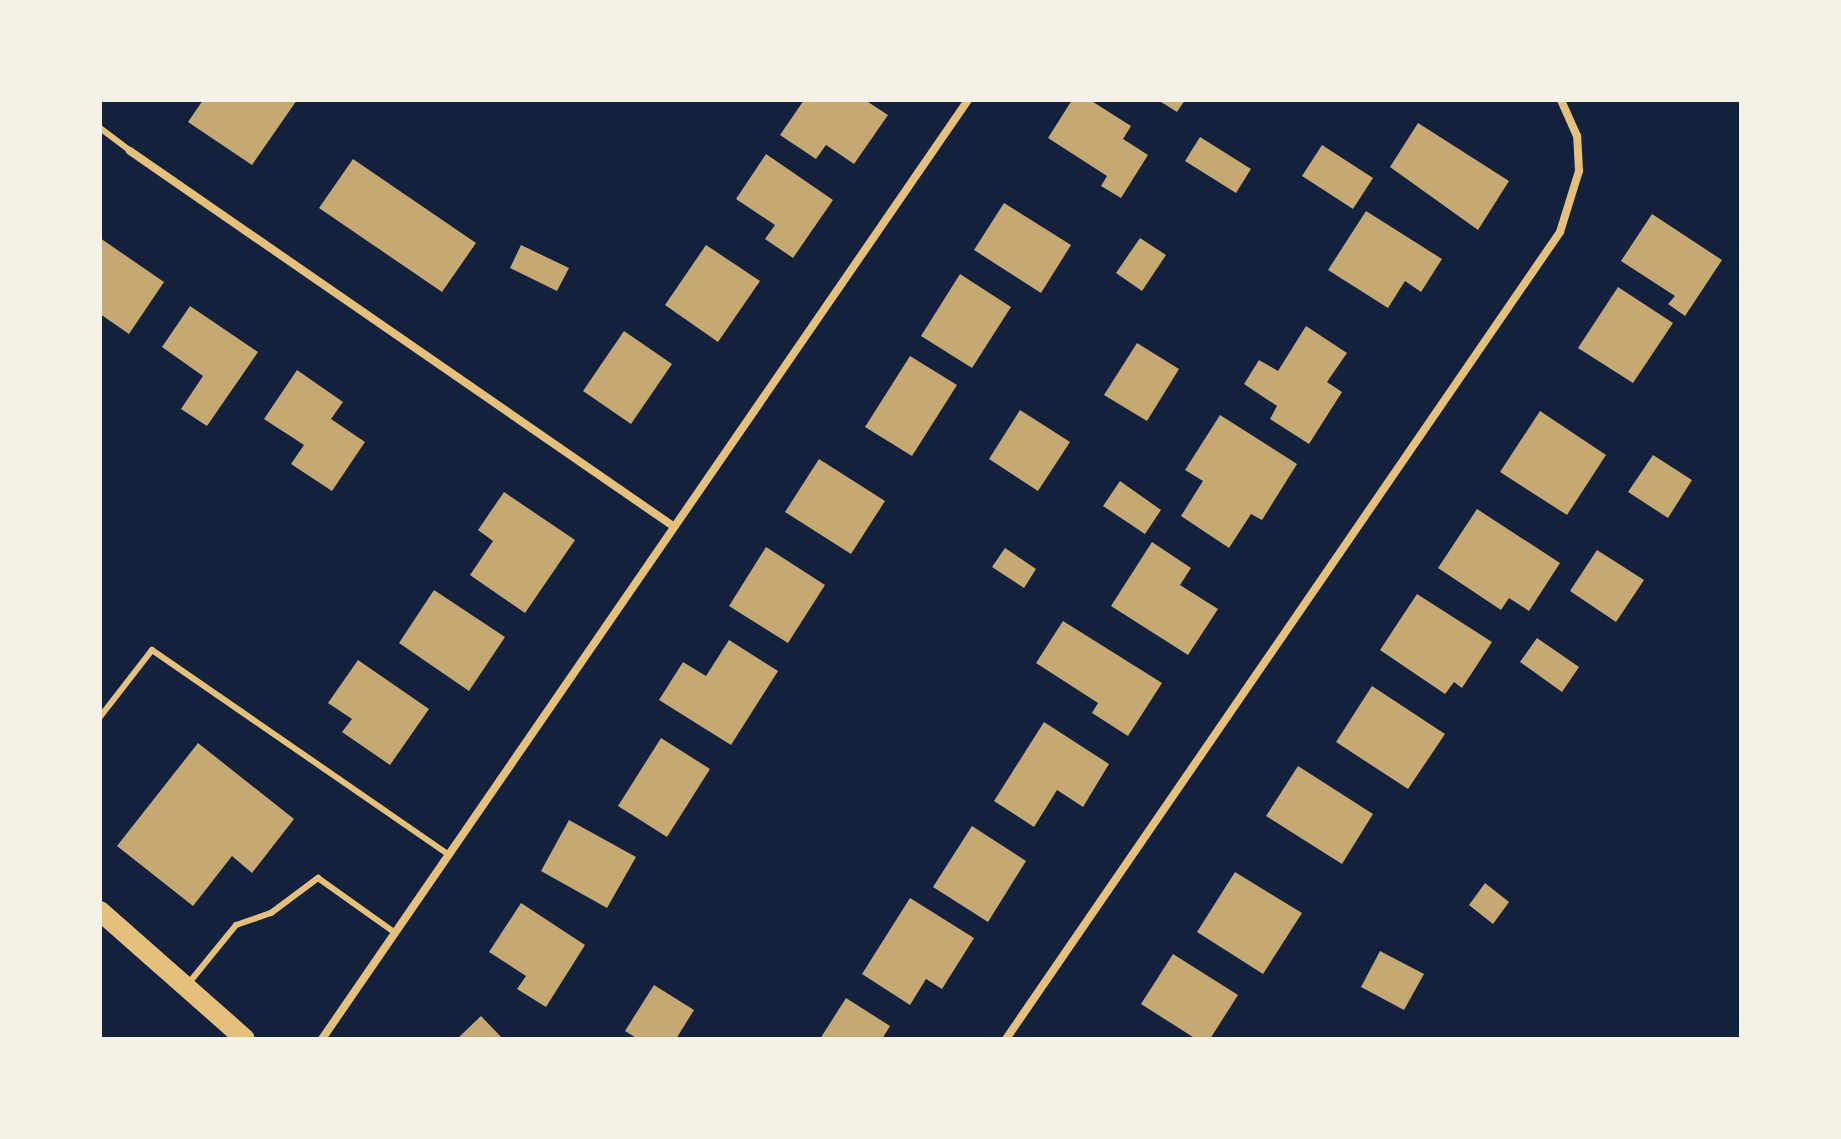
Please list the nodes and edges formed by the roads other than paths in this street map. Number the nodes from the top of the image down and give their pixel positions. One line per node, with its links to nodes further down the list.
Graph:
1 (968, 100): 5 (street)
2 (1561, 100): 13 (street)
3 (100, 128): 4 (lane)
4 (130, 151): 5 (street)
5 (673, 526): 7 (street)
6 (100, 717): 7 (lane)
7 (448, 854): 9 (street)
8 (100, 911): 10 (main road)
9 (394, 932): 10 (lane); 12 (street)
10 (186, 986): 11 (main road)
11 (242, 1038)
12 (322, 1039)
13 (1006, 1039)

